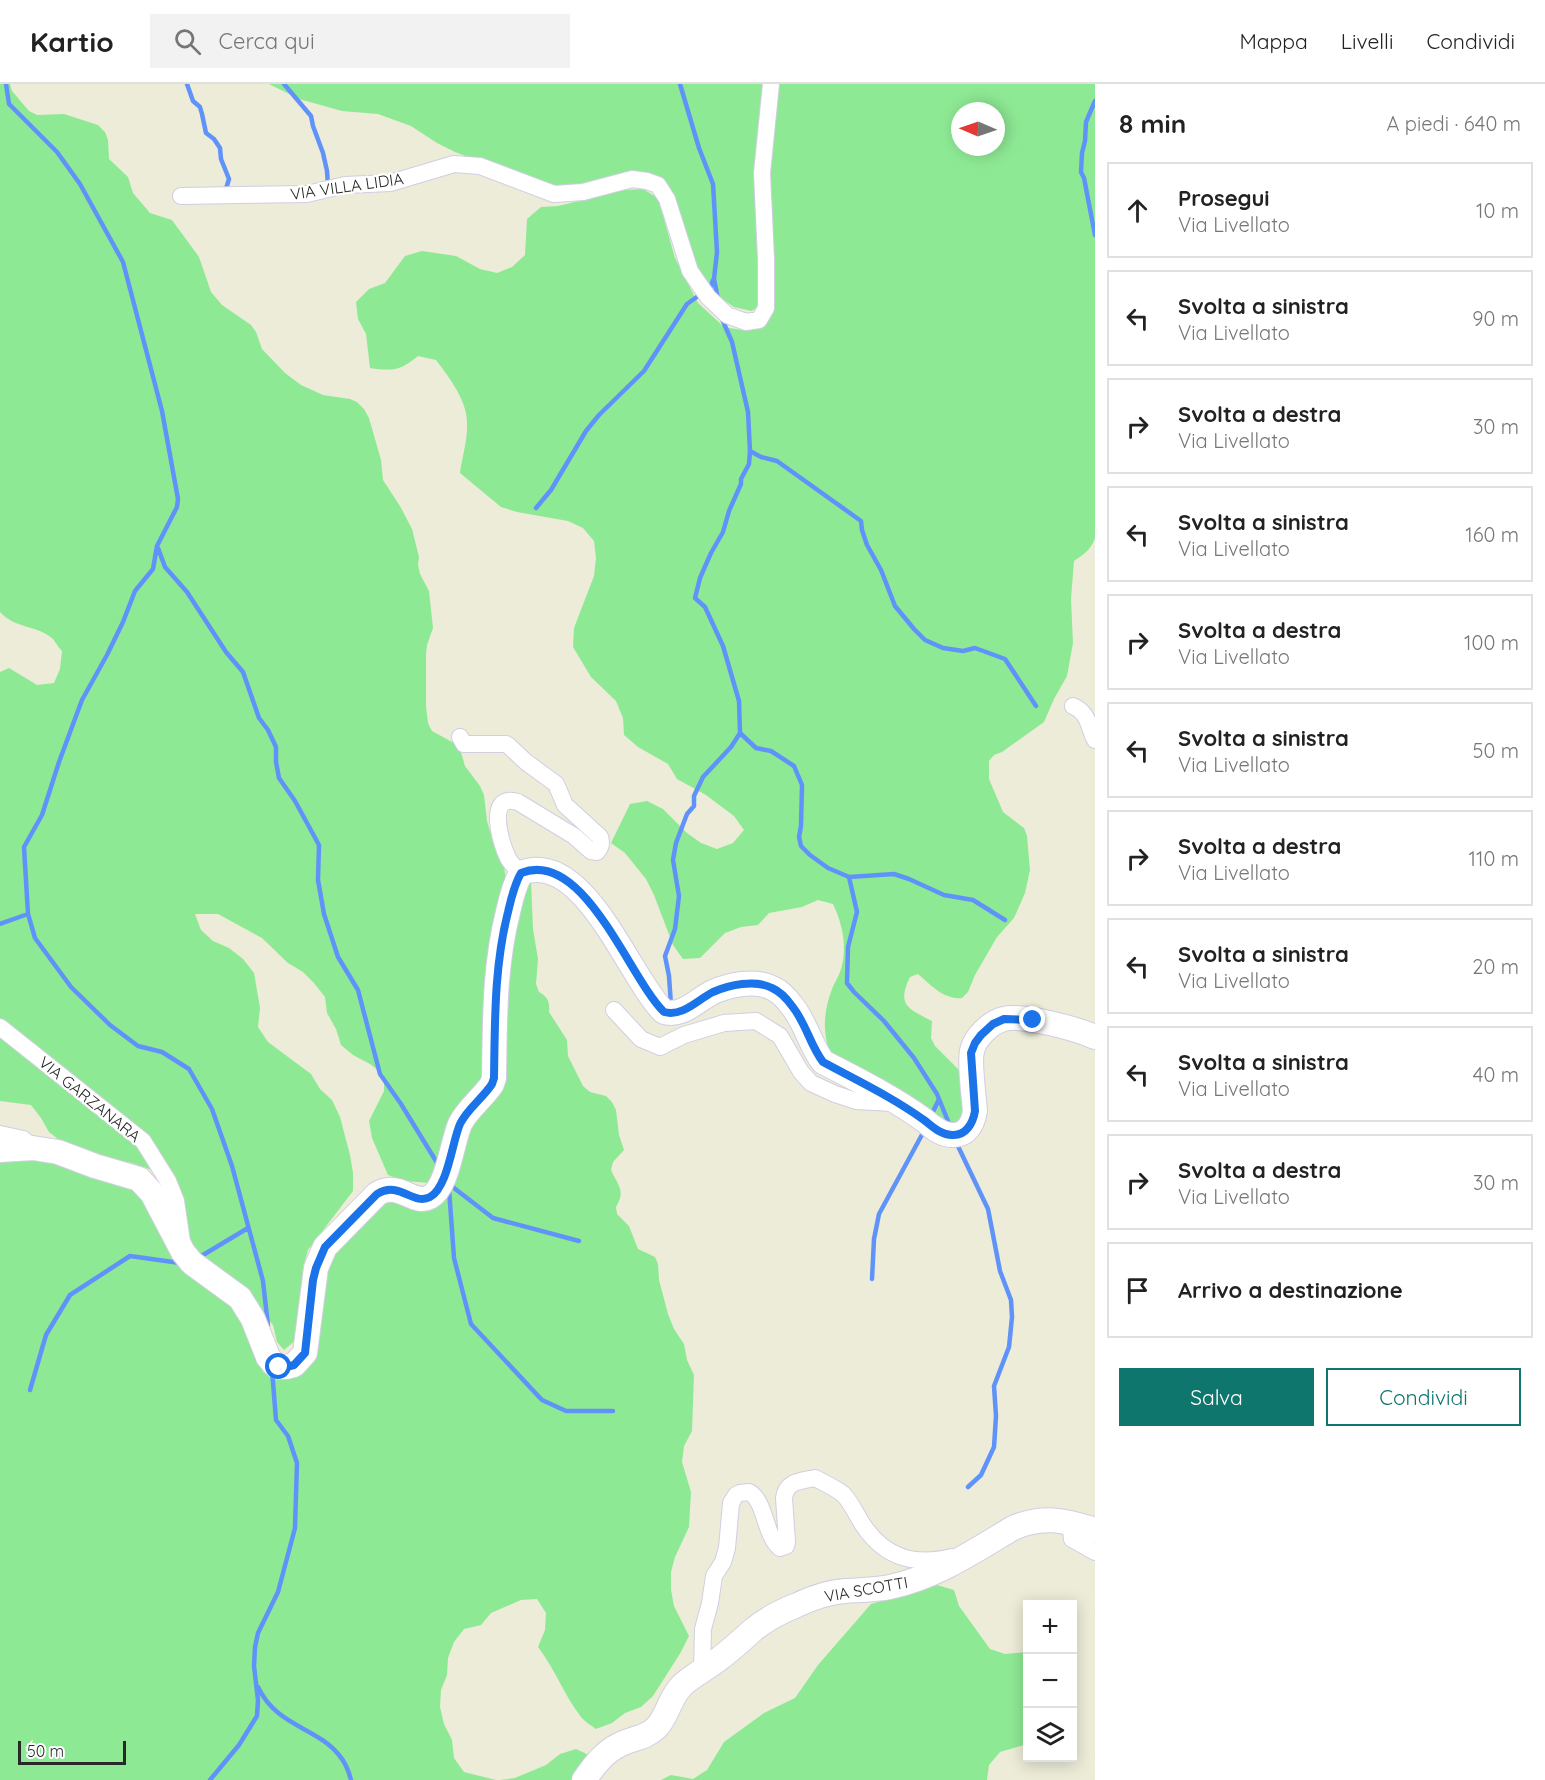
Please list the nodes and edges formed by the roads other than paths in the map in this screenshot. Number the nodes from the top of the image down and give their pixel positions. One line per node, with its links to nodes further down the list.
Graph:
1 (771, 84): 2 (street, VIA VILLA LIDIA)
2 (181, 196)
3 (1072, 706): 5 (street)
4 (460, 737): 6 (street)
5 (1095, 740)
6 (521, 873): 10 (main road); 14 (main road)
7 (614, 1010): 10 (street)
8 (0, 1027): 14 (street, VIA GARZANARA)
9 (1095, 1037): 10 (main road)
10 (901, 1103)
11 (0, 1134): 12 (street)
12 (33, 1148): 13 (main road); 14 (main road)
13 (0, 1150)
14 (183, 1252)
15 (1085, 1527): 16 (main road, VIA SCOTTI); 17 (street)
16 (976, 1551): 18 (main road, VIA SCOTTI); 18 (street)
17 (1095, 1552)
18 (702, 1671): 19 (main road, VIA SCOTTI)
19 (584, 1780)

